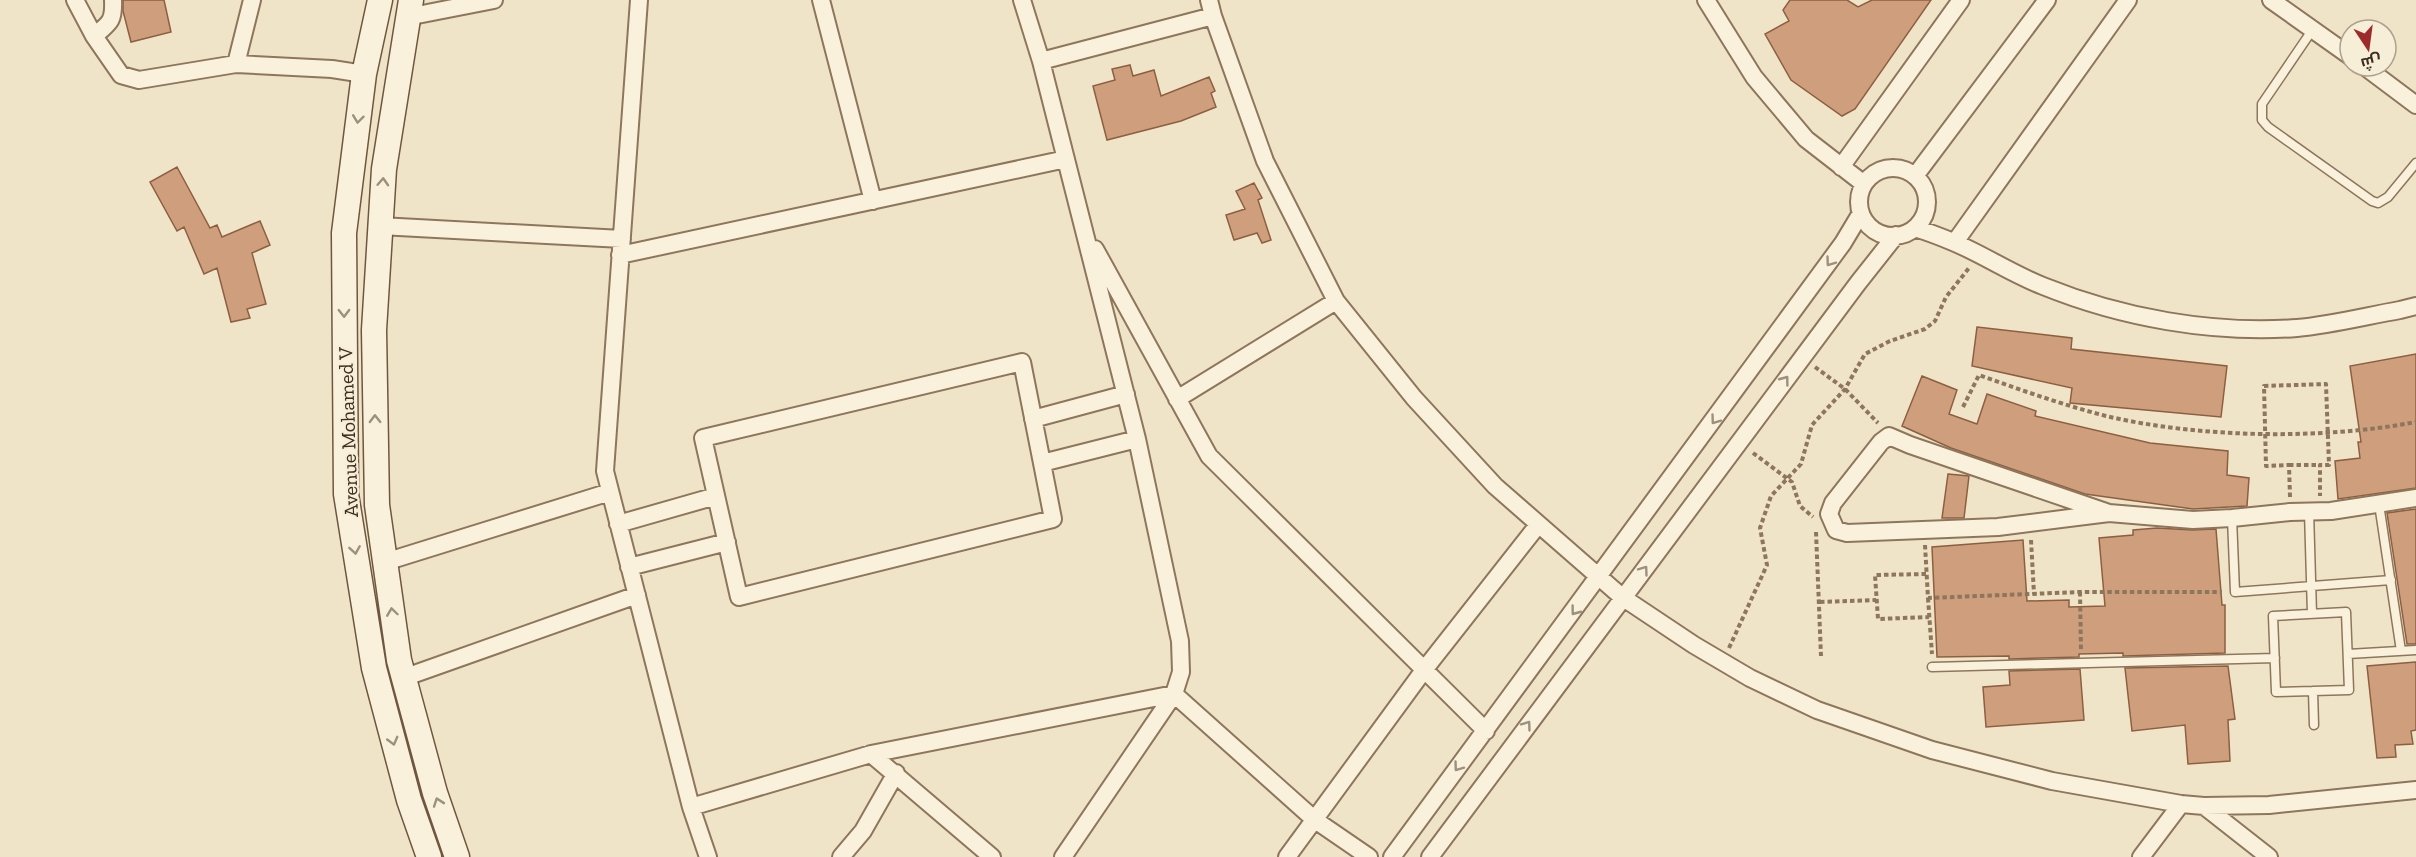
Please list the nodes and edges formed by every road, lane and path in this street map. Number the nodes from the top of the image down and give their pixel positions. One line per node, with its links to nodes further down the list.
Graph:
1 (75, 0): 17 (street)
2 (113, 0): 17 (street)
3 (252, 0): 20 (street)
4 (380, 0): 21 (street, Avenue Mohamed V)
5 (494, 0): 15 (street)
6 (639, 0): 37 (street)
7 (821, 0): 29 (street)
8 (1022, 0): 19 (street)
9 (1706, 0): 26 (street)
10 (1961, 0): 26 (street)
11 (2047, 0): 27 (street)
12 (2128, 0): 36 (street)
13 (2271, 0): 16 (street)
14 (1211, 8): 19 (street); 40 (street)
15 (409, 9): 31 (street, Avenue Mohamed V, one-way to 15)
16 (2313, 28): 18 (street); 25 (lane)
17 (94, 36): 20 (street)
18 (2338, 47)
19 (1041, 61): 24 (street)
20 (236, 64): 21 (street)
21 (364, 74): 109 (street, Avenue Mohamed V, one-way to 109)
22 (2380, 78): 23 (street)
23 (2416, 105)
24 (1066, 159): 29 (street); 32 (street)
25 (2416, 163)
26 (1841, 167): 28 (street)
27 (1915, 176): 28 (street); 33 (street)
28 (1864, 184): 30 (street)
29 (873, 201): 37 (street)
30 (1861, 213): 34 (street); 75 (street, one-way to 75)
31 (380, 226): 37 (street); 72 (street, Avenue Mohamed V, one-way to 31)
32 (1083, 228): 44 (street); 45 (street)
33 (1915, 228): 35 (street); 36 (street)
34 (1878, 232): 35 (street); 38 (street)
35 (1896, 235): 38 (street)
36 (1955, 242): 39 (street)
37 (621, 247): 58 (street)
38 (1884, 251): 42 (street)
39 (1979, 256): 41 (street); 43 (path)
40 (1336, 301): 45 (street); 68 (street)
41 (2416, 306)
42 (1802, 357): 43 (path); 53 (street, one-way to 42)
43 (1845, 389): 51 (path); 57 (path)
44 (1125, 394): 47 (street); 52 (street)
45 (1178, 399): 96 (street)
46 (1963, 407): 50 (path)
47 (1034, 419): 54 (street); 59 (street)
48 (2416, 422): 49 (path)
49 (2328, 432): 50 (path); 50 (path); 56 (path)
50 (2265, 433): 55 (path)
51 (1889, 436): 64 (street); 66 (street)
52 (1137, 439): 54 (street); 99 (street)
53 (1738, 442): 57 (path); 82 (street, one-way to 53)
54 (1042, 463): 71 (street)
55 (2289, 465): 56 (path); 63 (path)
56 (2319, 465): 62 (path)
57 (1787, 477): 66 (path); 93 (path)
58 (610, 492): 67 (street); 72 (street)
59 (716, 496): 67 (street); 71 (street)
60 (2416, 498): 61 (street)
61 (2379, 504): 62 (street); 76 (lane)
62 (2315, 511): 63 (street); 77 (lane)
63 (2290, 512): 65 (street)
64 (2109, 513): 65 (street); 69 (street)
65 (2232, 518): 79 (lane)
66 (1823, 520): 70 (street); 85 (path)
67 (618, 524): 73 (street)
68 (1538, 525): 75 (street); 96 (street)
69 (2030, 525): 70 (street); 80 (path)
70 (1924, 530): 74 (path)
71 (727, 542): 73 (street)
72 (385, 562): 97 (street, Avenue Mohamed V, one-way to 72)
73 (629, 567): 81 (street)
74 (1926, 574): 83 (path); 84 (path)
75 (1599, 579): 82 (street); 101 (street, one-way to 101)
76 (2391, 580): 77 (lane); 89 (lane)
77 (2311, 587): 79 (lane); 86 (lane)
78 (2080, 592): 79 (path); 80 (path); 94 (path)
79 (2235, 592)
80 (2034, 594): 83 (path)
81 (637, 595): 97 (street); 107 (street)
82 (1622, 597): 93 (street); 118 (street, one-way to 82)
83 (1928, 598): 87 (path)
84 (1876, 600): 85 (path); 87 (path)
85 (1820, 602): 91 (path)
86 (2312, 614): 90 (lane); 92 (lane)
87 (1929, 617): 95 (path)
88 (2416, 650): 89 (lane)
89 (2402, 651): 90 (lane)
90 (2348, 654): 98 (lane)
91 (1821, 656)
92 (2275, 658): 94 (lane); 98 (lane)
93 (1722, 662): 105 (street)
94 (2082, 663): 95 (lane)
95 (1932, 668)
96 (1424, 670): 101 (street); 108 (street)
97 (404, 678): 110 (street, Avenue Mohamed V, one-way to 97)
98 (2313, 691): 100 (lane)
99 (1174, 694): 102 (street); 108 (street); 114 (street)
100 (2314, 725)
101 (1486, 731): 117 (street, one-way to 117)
102 (872, 754): 103 (street); 107 (street)
103 (896, 773): 112 (street); 113 (street)
104 (2416, 790): 106 (street)
105 (2181, 804): 106 (street); 119 (street)
106 (2204, 806): 120 (street)
107 (690, 807): 111 (street)
108 (1315, 820): 115 (street); 116 (street)
109 (429, 857)
110 (457, 857)
111 (708, 857)
112 (841, 857)
113 (992, 857)
114 (1063, 857)
115 (1287, 857)
116 (1370, 857)
117 (1392, 857)
118 (1430, 857)
119 (2142, 857)
120 (2269, 857)

